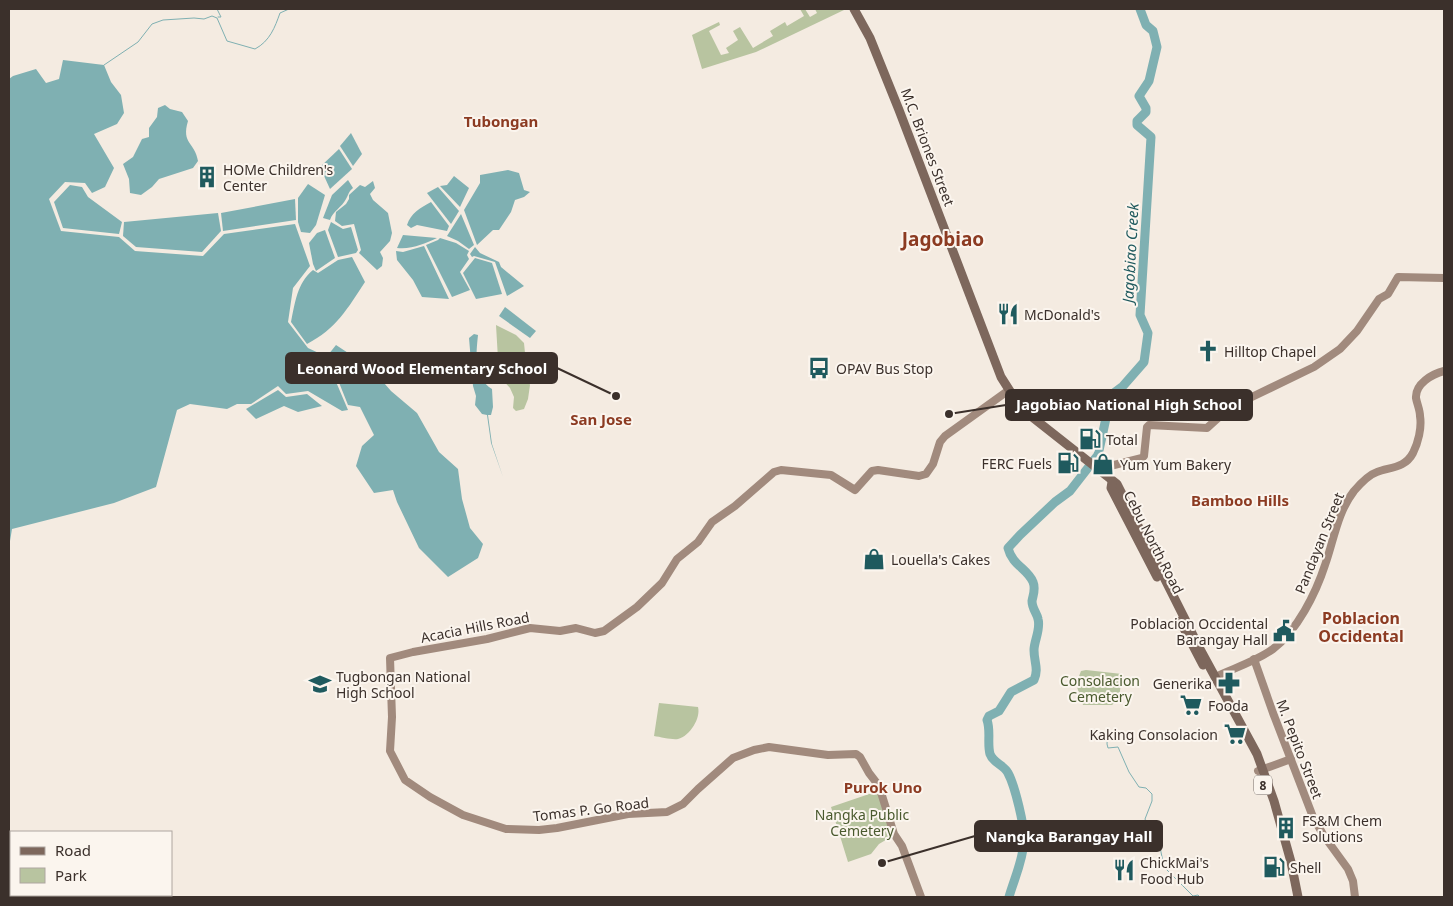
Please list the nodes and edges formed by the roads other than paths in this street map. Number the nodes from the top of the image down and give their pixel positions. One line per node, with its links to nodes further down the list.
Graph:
1 (854, 9): 4 (main road, M.C. Briones Street / 8)
2 (1444, 278): 5 (street)
3 (1444, 371): 8 (street, Pandayan Street)
4 (1009, 390): 5 (main road, M.C. Briones Street / 8); 7 (street, Acacia Hills Road)
5 (1094, 465): 6 (main road, M.C. Briones Street / 8)
6 (1112, 482): 9 (main road, Cebu North Road / 8); 11 (main road, Cebu North Road / 8)
7 (390, 658): 13 (street, Tomas P. Go Road)
8 (1254, 659): 9 (street, Pandayan Street); 10 (street, M. Pepito Street)
9 (1215, 677): 11 (main road, Cebu North Road / 8)
10 (1291, 759): 11 (street); 16 (street, M. Pepito Street)
11 (1260, 770): 12 (main road, Cebu North Road / 8)
12 (1288, 863): 14 (main road, Cebu North Road / 8); 15 (main road, Cebu North Road / 8)
13 (921, 897)
14 (1292, 897)
15 (1298, 897)
16 (1355, 897)

